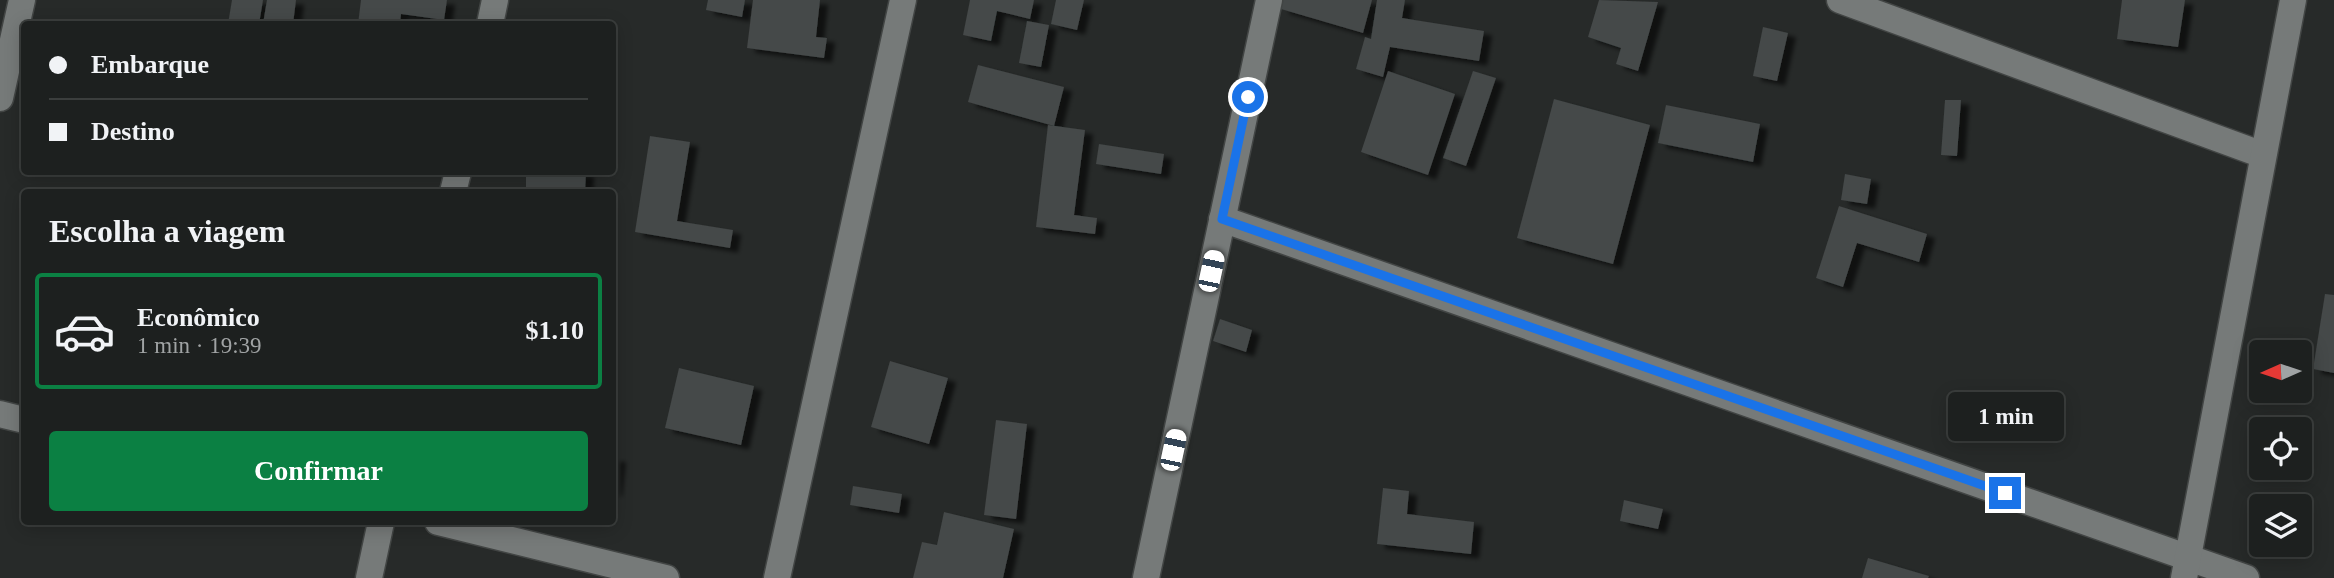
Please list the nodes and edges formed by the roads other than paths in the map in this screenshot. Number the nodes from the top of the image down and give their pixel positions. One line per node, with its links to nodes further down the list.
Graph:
1 (22, 0): 8 (street)
2 (495, 0): 7 (street)
3 (903, 0): 18 (street)
4 (1269, 0): 10 (street)
5 (1840, 0): 9 (street)
6 (2292, 0): 9 (street)
7 (491, 21)
8 (0, 98)
9 (2263, 155): 15 (street)
10 (1222, 219): 15 (street); 19 (street)
11 (0, 414): 12 (street)
12 (21, 418)
13 (380, 525): 16 (street)
14 (450, 525): 17 (street)
15 (2186, 567): 20 (street)
16 (369, 578)
17 (666, 578)
18 (777, 578)
19 (1146, 578)
20 (2246, 578)

